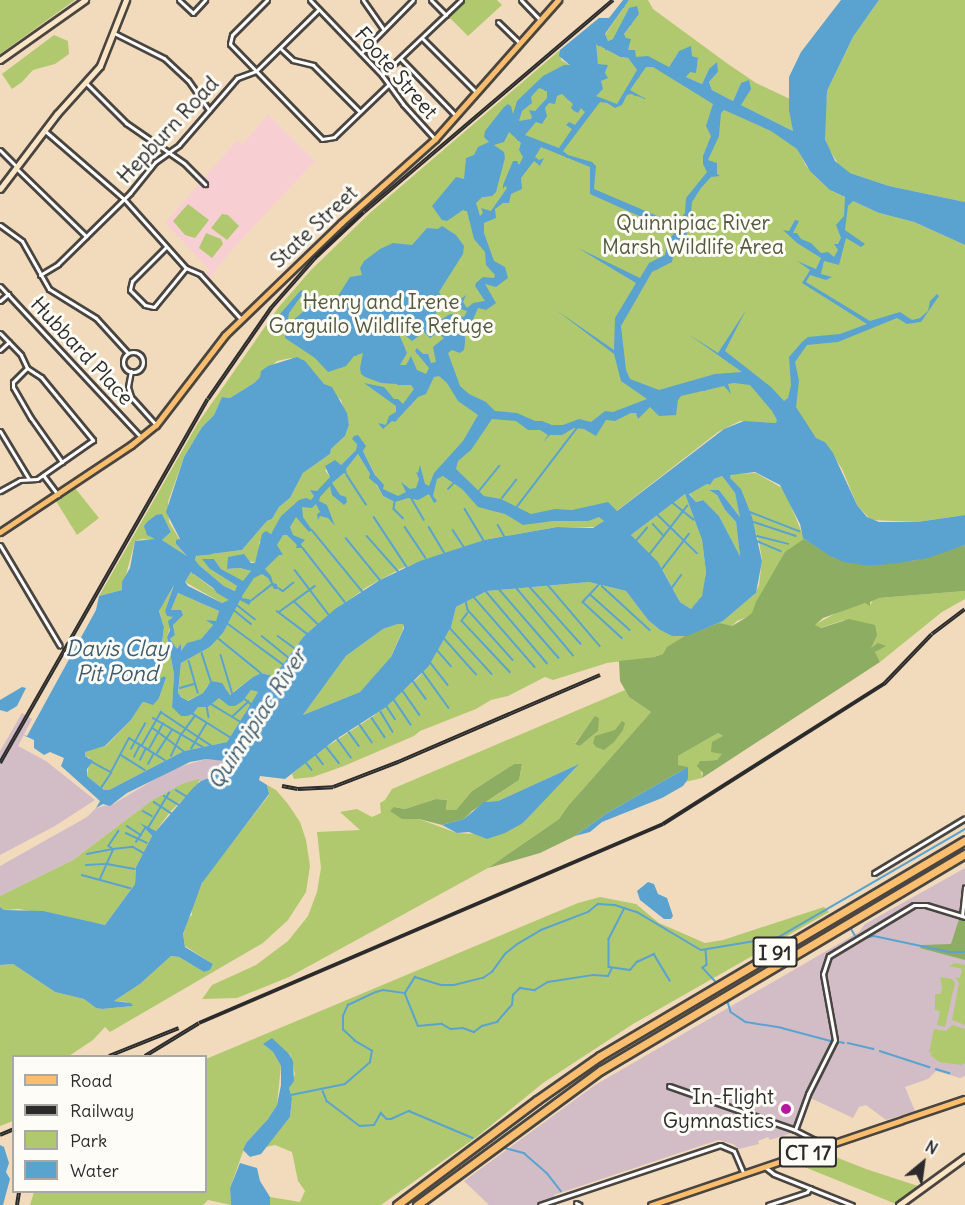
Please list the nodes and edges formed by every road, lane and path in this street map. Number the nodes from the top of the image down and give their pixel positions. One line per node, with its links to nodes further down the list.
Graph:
1 (85, 0): 25 (main road)
2 (126, 0): 19 (main road)
3 (179, 0): 4 (street)
4 (205, 0)
5 (267, 0): 26 (street)
6 (310, 0): 14 (street, Foote Street)
7 (363, 0): 18 (street)
8 (413, 0): 13 (street)
9 (431, 0): 15 (street)
10 (461, 0): 15 (street)
11 (521, 0): 16 (street)
12 (558, 0): 16 (main road, State Street)
13 (408, 2): 18 (street)
14 (319, 9): 22 (street, Hepburn Road); 23 (street, Foote Street)
15 (446, 15): 20 (street)
16 (540, 20): 21 (main road, State Street)
17 (498, 22): 21 (street)
18 (383, 29): 23 (street)
19 (114, 33): 28 (main road); 31 (street)
20 (422, 38): 24 (street); 30 (street)
21 (520, 43): 30 (main road, State Street)
22 (280, 48): 26 (street, Hepburn Road); 32 (street)
23 (361, 52): 27 (street, Foote Street)
24 (401, 59): 27 (street); 33 (street)
25 (0, 60)
26 (256, 71): 31 (street, Hepburn Road); 32 (street)
27 (382, 75): 29 (street, Foote Street)
28 (86, 83): 34 (main road); 37 (street)
29 (388, 85): 32 (street); 35 (street, Foote Street)
30 (476, 92): 33 (main road, State Street)
31 (209, 110): 37 (street, Hepburn Road)
32 (360, 112)
33 (456, 116): 35 (main road, State Street)
34 (44, 130): 38 (main road); 41 (street)
35 (435, 139): 50 (main road, State Street)
36 (0, 150): 38 (street)
37 (168, 152): 39 (street); 41 (street, Hepburn Road)
38 (16, 167): 40 (main road); 43 (street)
39 (205, 184)
40 (0, 189)
41 (124, 199): 43 (street, Hepburn Road); 44 (street)
42 (0, 225): 46 (street)
43 (86, 236): 46 (street, Hepburn Road)
44 (166, 247): 45 (street); 45 (street)
45 (186, 268): 50 (street)
46 (40, 275): 54 (street)
47 (0, 286): 48 (street, Hubbard Place)
48 (8, 294): 49 (street); 59 (street, Hubbard Place)
49 (0, 301)
50 (241, 319): 57 (main road, State Street)
51 (0, 333): 52 (street)
52 (9, 342): 53 (street); 55 (street)
53 (0, 350)
54 (128, 353): 56 (street); 56 (street)
55 (27, 368): 60 (street); 60 (street)
56 (131, 371): 57 (street)
57 (156, 425): 59 (main road, State Street)
58 (0, 431): 62 (street)
59 (141, 438): 64 (main road, State Street)
60 (62, 462): 61 (street)
61 (43, 475): 62 (street); 64 (street)
62 (29, 479): 63 (street)
63 (0, 491)
64 (58, 495): 65 (main road, State Street)
65 (0, 532)
66 (0, 545): 67 (street)
67 (60, 646)
68 (965, 818): 71 (street)
69 (965, 840): 84 (highway, I 91)
70 (965, 854): 82 (highway, I 91)
71 (874, 873)
72 (965, 887): 73 (street)
73 (964, 916): 76 (street)
74 (669, 1086): 76 (street)
75 (965, 1098): 77 (main road, CT 17)
76 (795, 1130): 77 (street)
77 (818, 1149): 79 (main road, CT 17)
78 (965, 1157): 91 (main road)
79 (765, 1167): 80 (main road, CT 17); 81 (street)
80 (744, 1174): 87 (street); 88 (main road, CT 17)
81 (810, 1188): 83 (street); 89 (street)
82 (436, 1190): 85 (highway, I 91); 86 (highway)
83 (846, 1204): 90 (street)
84 (397, 1205)
85 (417, 1205)
86 (424, 1205)
87 (540, 1205)
88 (651, 1205)
89 (768, 1205)
90 (852, 1205)
91 (899, 1205)

